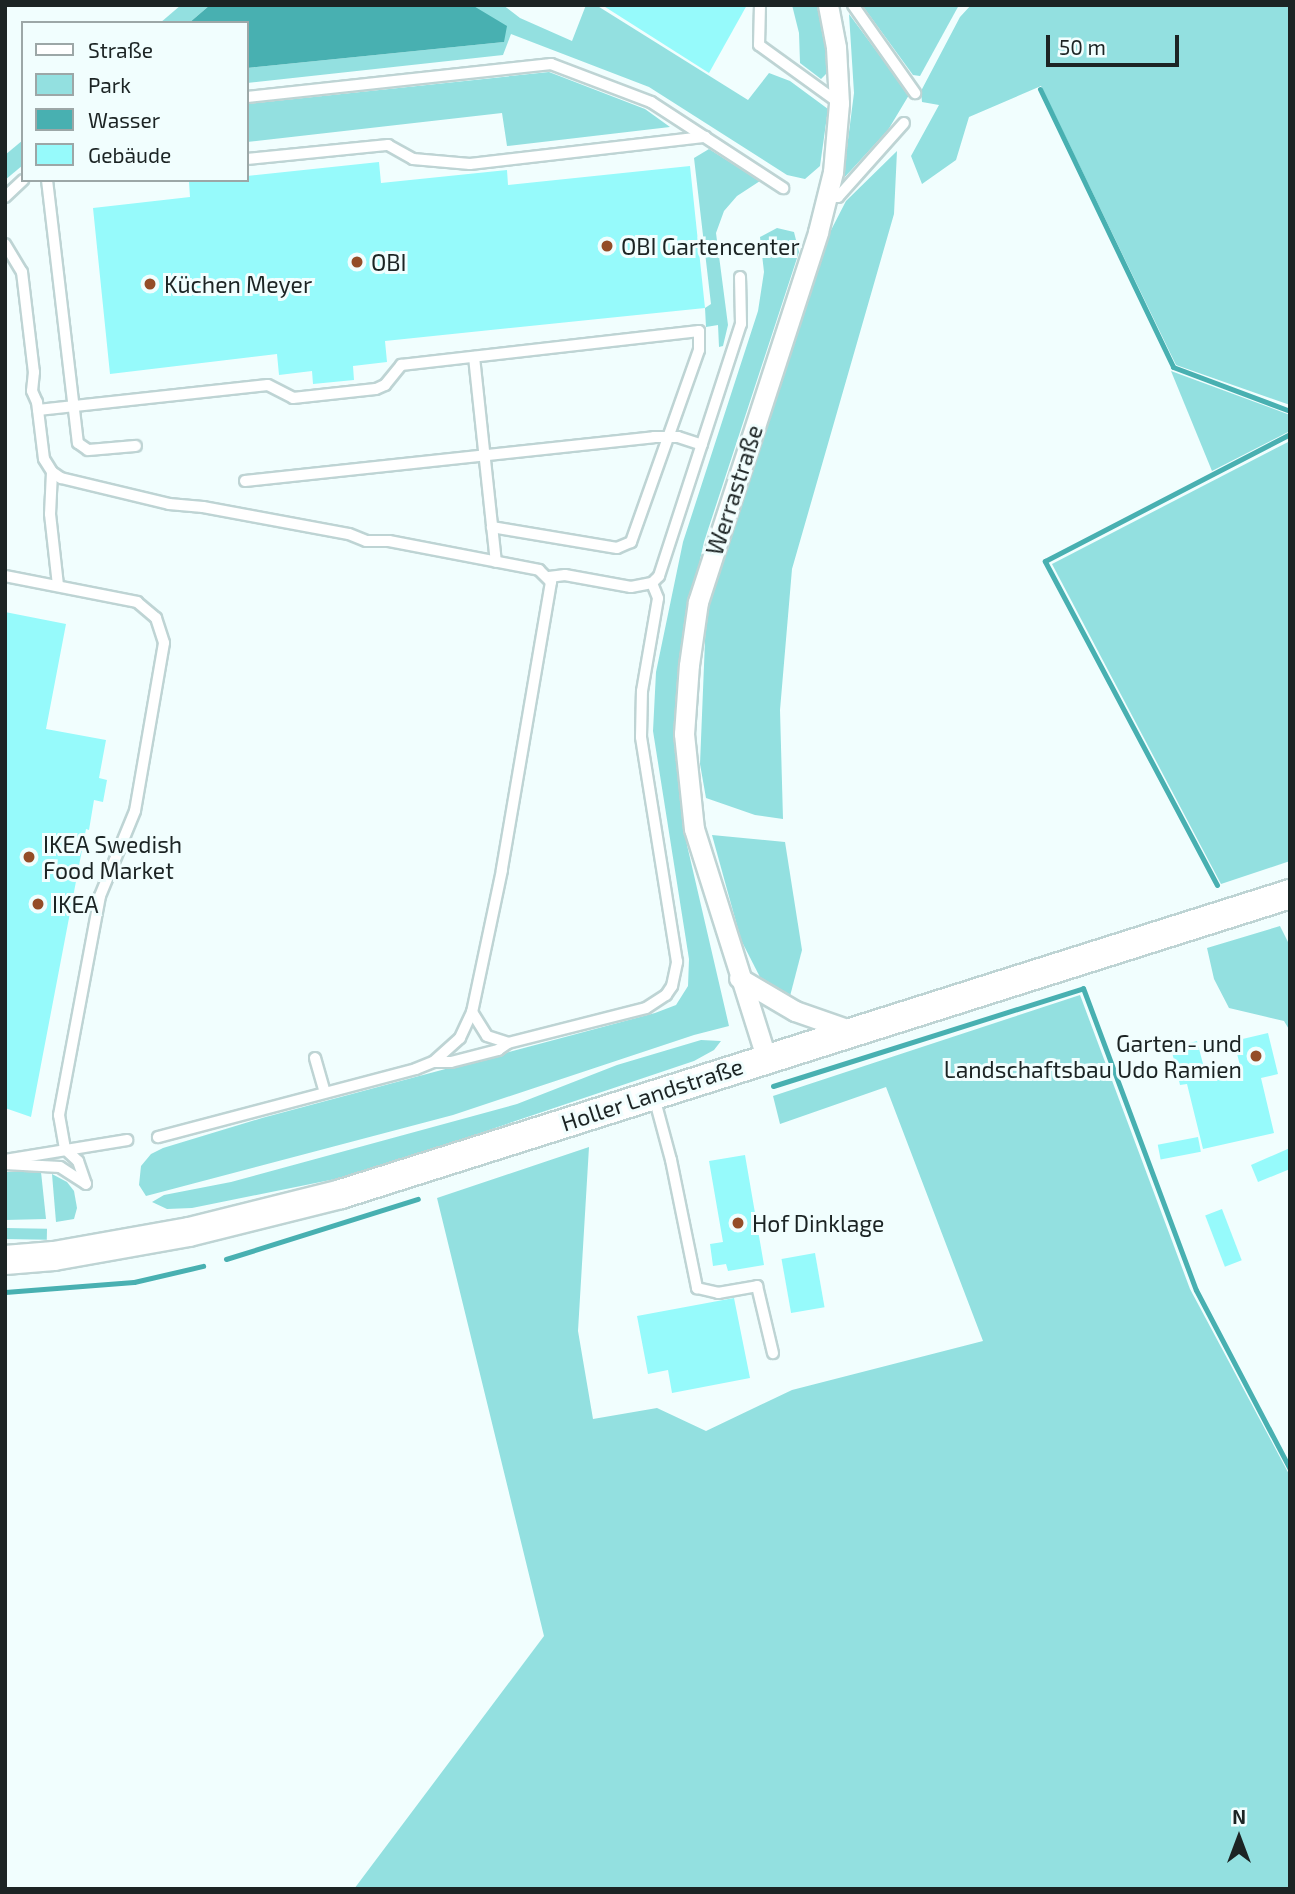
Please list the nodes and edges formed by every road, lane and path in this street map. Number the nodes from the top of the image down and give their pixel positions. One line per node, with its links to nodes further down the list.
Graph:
1 (760, 5): 6 (lane)
2 (828, 5): 6 (street, Werrastraße)
3 (853, 5): 4 (lane)
4 (915, 93)
5 (248, 97): 8 (lane)
6 (839, 103): 14 (street, Werrastraße)
7 (904, 123): 14 (lane)
8 (705, 136): 9 (lane); 12 (lane)
9 (248, 159)
10 (21, 182): 13 (lane)
11 (47, 182): 18 (lane)
12 (783, 188)
13 (5, 197)
14 (827, 197): 33 (street, Werrastraße)
15 (5, 244): 19 (lane)
16 (740, 277): 21 (lane)
17 (474, 357): 18 (lane); 20 (lane); 23 (lane)
18 (73, 407): 19 (lane); 22 (lane)
19 (38, 410): 24 (lane)
20 (668, 438): 21 (lane); 23 (lane); 26 (lane)
21 (702, 445): 30 (lane)
22 (136, 446)
23 (484, 455): 25 (lane); 26 (lane)
24 (52, 472): 27 (lane); 31 (lane)
25 (245, 481)
26 (492, 527): 27 (lane)
27 (496, 562): 29 (lane)
28 (5, 576): 31 (lane)
29 (549, 577): 30 (lane); 34 (lane)
30 (652, 583): 36 (lane)
31 (58, 585): 44 (lane)
32 (1290, 894): 35 (main road, Holler Landstraße)
33 (739, 978): 35 (street); 37 (street, Werrastraße)
34 (472, 1012): 36 (lane); 39 (lane)
35 (852, 1031): 37 (main road, Holler Landstraße)
36 (509, 1043): 39 (lane)
37 (766, 1057): 41 (main road, Holler Landstraße)
38 (315, 1058): 40 (lane)
39 (433, 1062): 40 (lane)
40 (325, 1092): 42 (lane)
41 (653, 1093): 46 (main road, Holler Landstraße); 47 (lane)
42 (158, 1137)
43 (127, 1140): 44 (lane)
44 (65, 1149): 45 (lane); 45 (lane)
45 (5, 1162)
46 (5, 1260)
47 (773, 1353)

